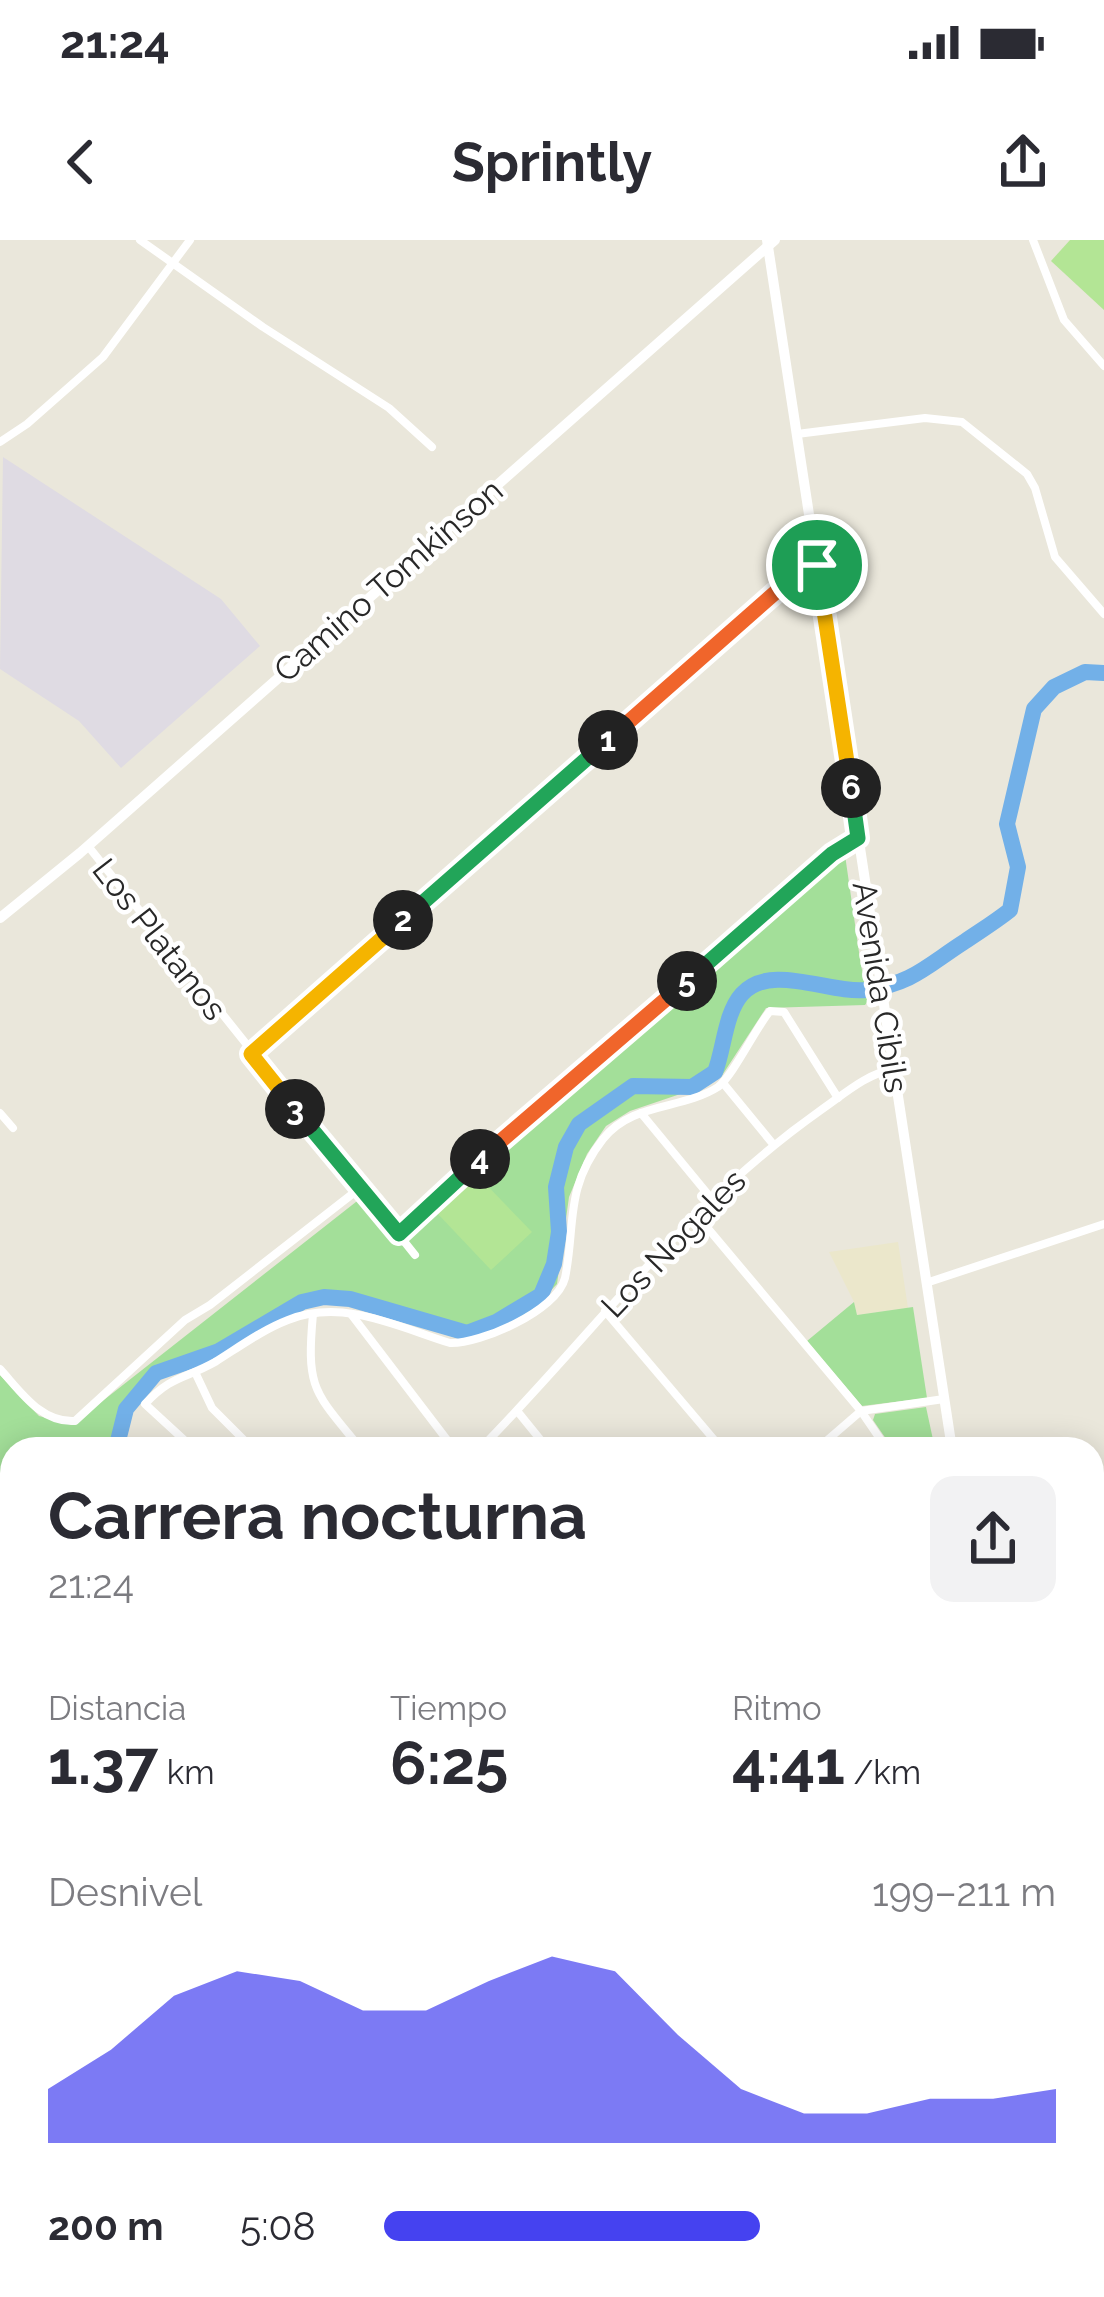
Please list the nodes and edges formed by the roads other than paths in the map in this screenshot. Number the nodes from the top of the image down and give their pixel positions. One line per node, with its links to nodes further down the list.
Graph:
1 (140, 240): 5 (street)
2 (190, 240): 5 (street)
3 (1033, 240): 6 (street)
4 (770, 242): 7 (street, Avenida Cibils); 13 (street, Camino Tomkinson)
5 (173, 265): 8 (street); 9 (street)
6 (1104, 365)
7 (797, 434): 10 (street, Avenida Cibils); 11 (street)
8 (0, 442)
9 (432, 447)
10 (817, 565): 12 (street, Avenida Cibils); 15 (street)
11 (1104, 614)
12 (858, 838): 16 (street, Avenida Cibils); 27 (street)
13 (88, 846): 14 (street, Camino Tomkinson); 15 (street, Los Platanos)
14 (0, 918)
15 (251, 1054): 23 (street, Los Platanos)
16 (892, 1069): 18 (street, Los Nogales); 29 (street, Avenida Cibils)
17 (723, 1083): 18 (street); 20 (street); 22 (street)
18 (838, 1098): 22 (street, Los Nogales)
19 (0, 1113): 21 (street)
20 (641, 1113): 24 (street); 31 (street)
21 (13, 1128)
22 (773, 1144): 24 (street, Los Nogales)
23 (360, 1189): 27 (street, Los Platanos); 33 (street)
24 (711, 1198): 25 (street, Los Nogales)
25 (695, 1214): 30 (street, Los Nogales); 36 (street)
26 (1104, 1224): 29 (street)
27 (399, 1234): 28 (street, Los Platanos)
28 (415, 1255)
29 (926, 1283): 35 (street, Avenida Cibils)
30 (605, 1311): 37 (street, Los Nogales); 44 (street)
31 (350, 1313): 32 (street); 41 (street)
32 (313, 1314): 34 (street); 40 (street)
33 (0, 1369)
34 (195, 1372): 38 (street); 39 (street)
35 (944, 1399): 36 (street); 47 (street, Avenida Cibils)
36 (861, 1411): 45 (street); 46 (street)
37 (518, 1412): 42 (street, Los Nogales); 43 (street)
38 (181, 1437)
39 (241, 1437)
40 (352, 1437)
41 (445, 1437)
42 (492, 1437)
43 (538, 1437)
44 (712, 1437)
45 (831, 1437)
46 (879, 1437)
47 (950, 1437)

